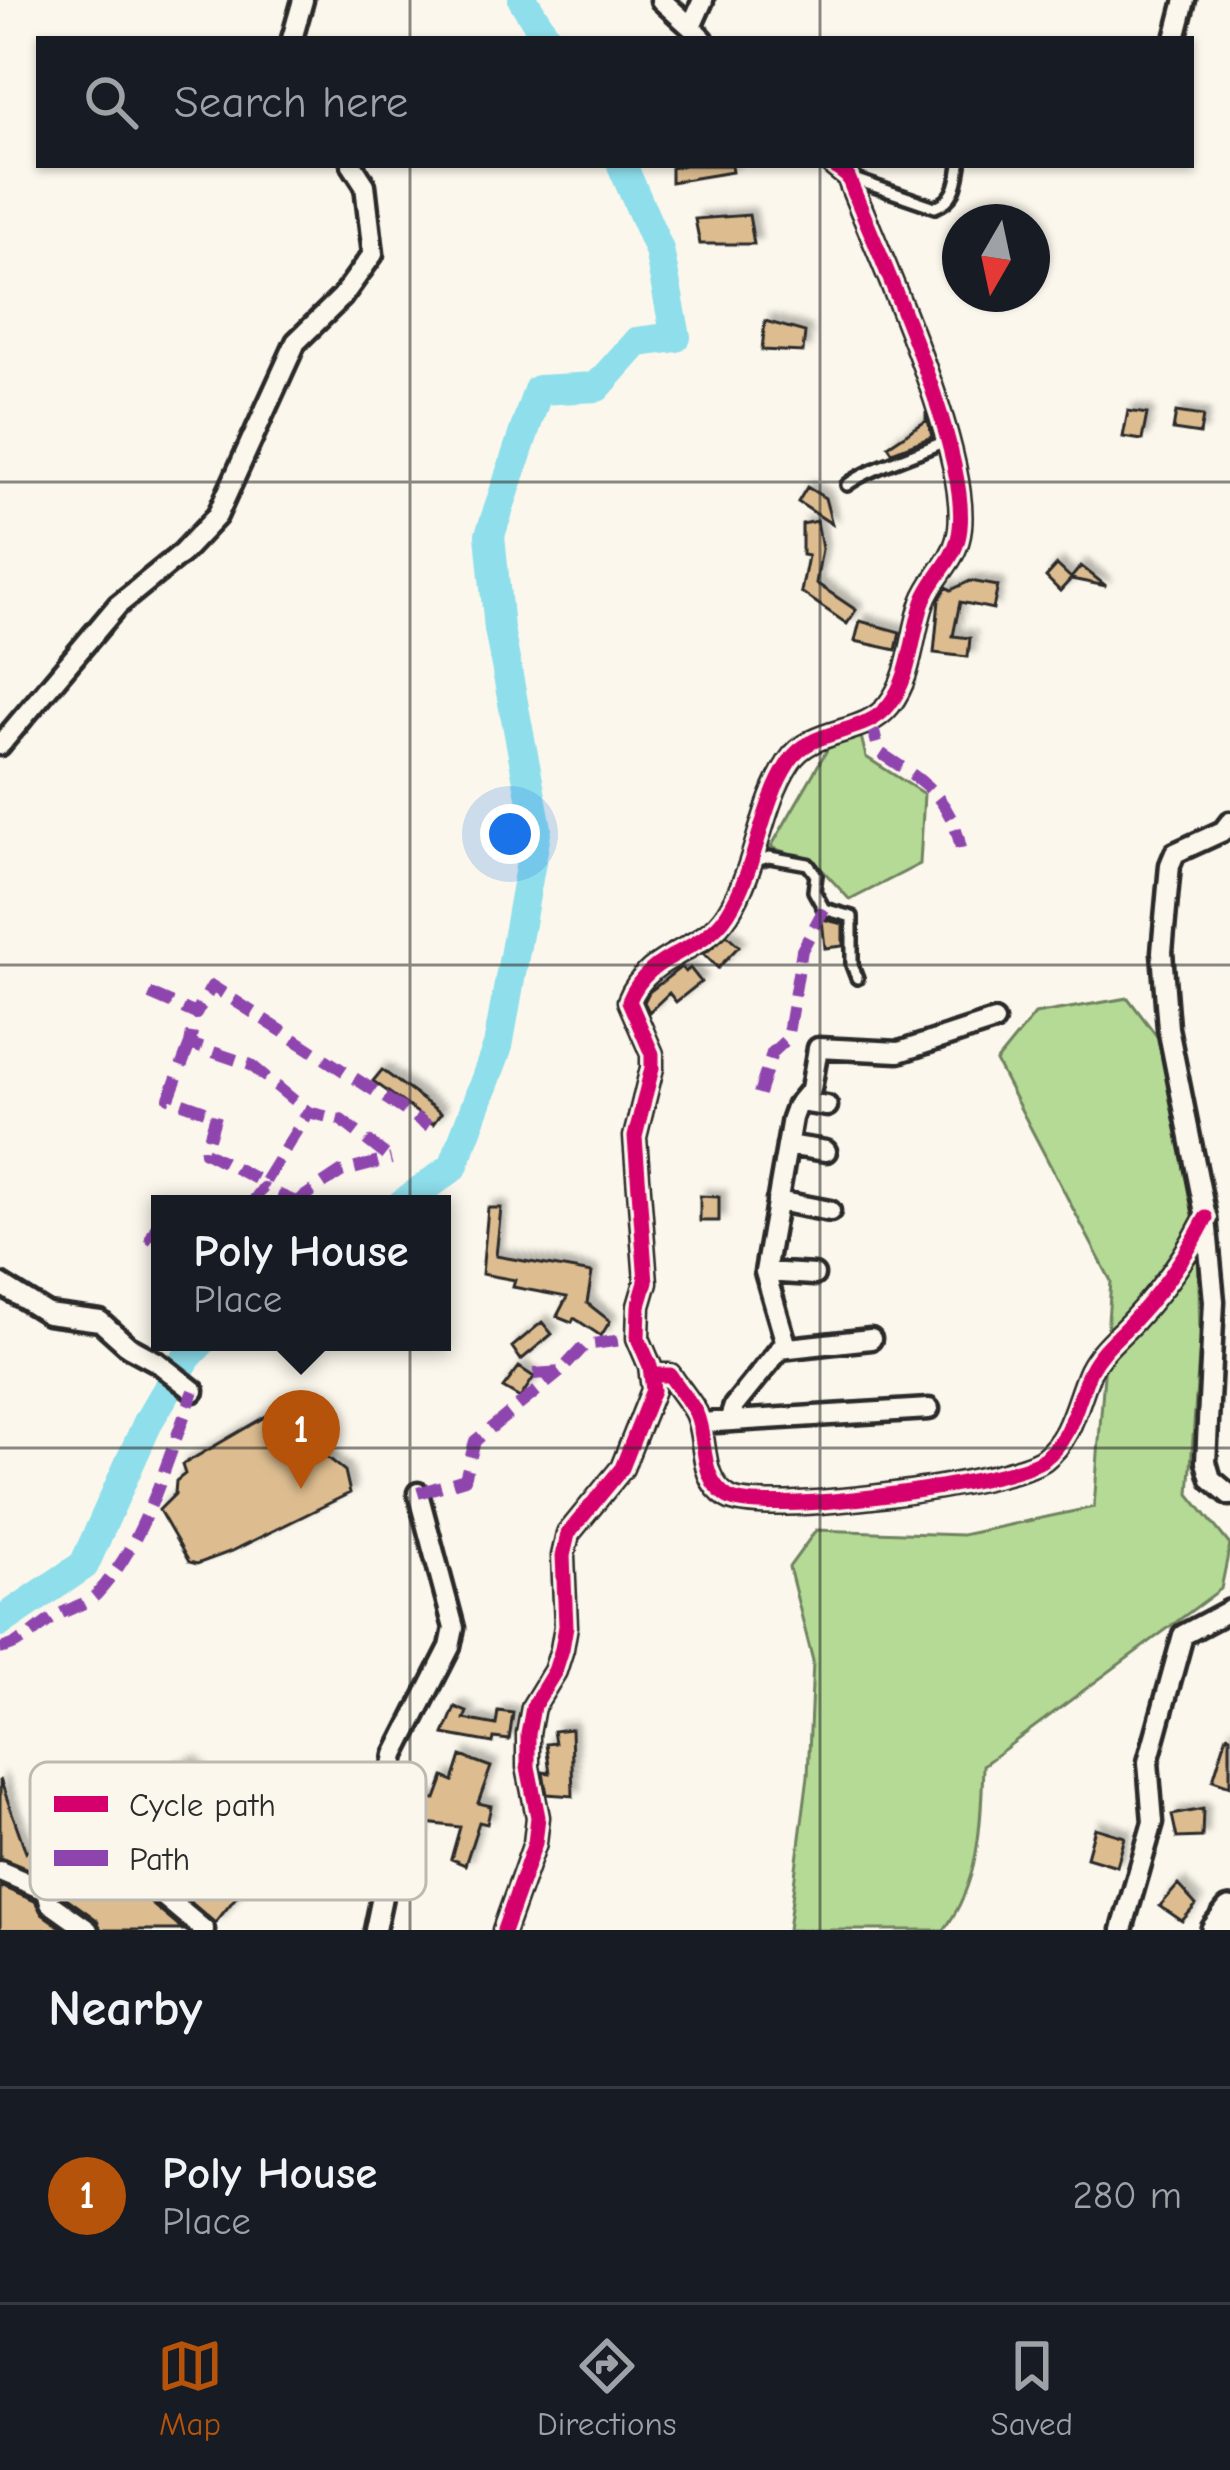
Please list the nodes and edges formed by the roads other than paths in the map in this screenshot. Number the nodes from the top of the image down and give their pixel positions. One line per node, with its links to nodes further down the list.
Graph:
1 (303, 0): 6 (street)
2 (661, 0): 5 (street)
3 (703, 0): 5 (street)
4 (1185, 0): 7 (street)
5 (697, 33)
6 (293, 36)
7 (1176, 36)
8 (354, 168): 13 (street)
9 (959, 168): 10 (lane)
10 (841, 171): 11 (street)
11 (950, 438): 12 (lane); 15 (street)
12 (847, 485)
13 (0, 745)
14 (1230, 822): 24 (street)
15 (753, 862): 16 (lane); 30 (street)
16 (857, 978)
17 (994, 1021): 18 (street)
18 (800, 1102): 19 (street); 20 (street)
19 (827, 1106)
20 (787, 1145): 21 (street); 22 (street)
21 (826, 1151)
22 (777, 1201): 23 (street); 25 (street)
23 (830, 1211)
24 (1206, 1218): 34 (street); 36 (street)
25 (765, 1272): 26 (street); 29 (street)
26 (814, 1275)
27 (0, 1285): 31 (street)
28 (871, 1339): 29 (street)
29 (787, 1347): 33 (street)
30 (651, 1375): 34 (street); 48 (street)
31 (189, 1386)
32 (929, 1409): 33 (street)
33 (729, 1420): 34 (street)
34 (700, 1424)
35 (418, 1493): 38 (street)
36 (1230, 1495)
37 (1230, 1610): 49 (street)
38 (394, 1762)
39 (0, 1870): 40 (street)
40 (30, 1883)
41 (49, 1900): 45 (street)
42 (168, 1900): 46 (street)
43 (381, 1900): 47 (street)
44 (1230, 1912): 50 (street)
45 (88, 1930)
46 (204, 1930)
47 (375, 1930)
48 (504, 1930)
49 (1122, 1930)
50 (1216, 1930)

